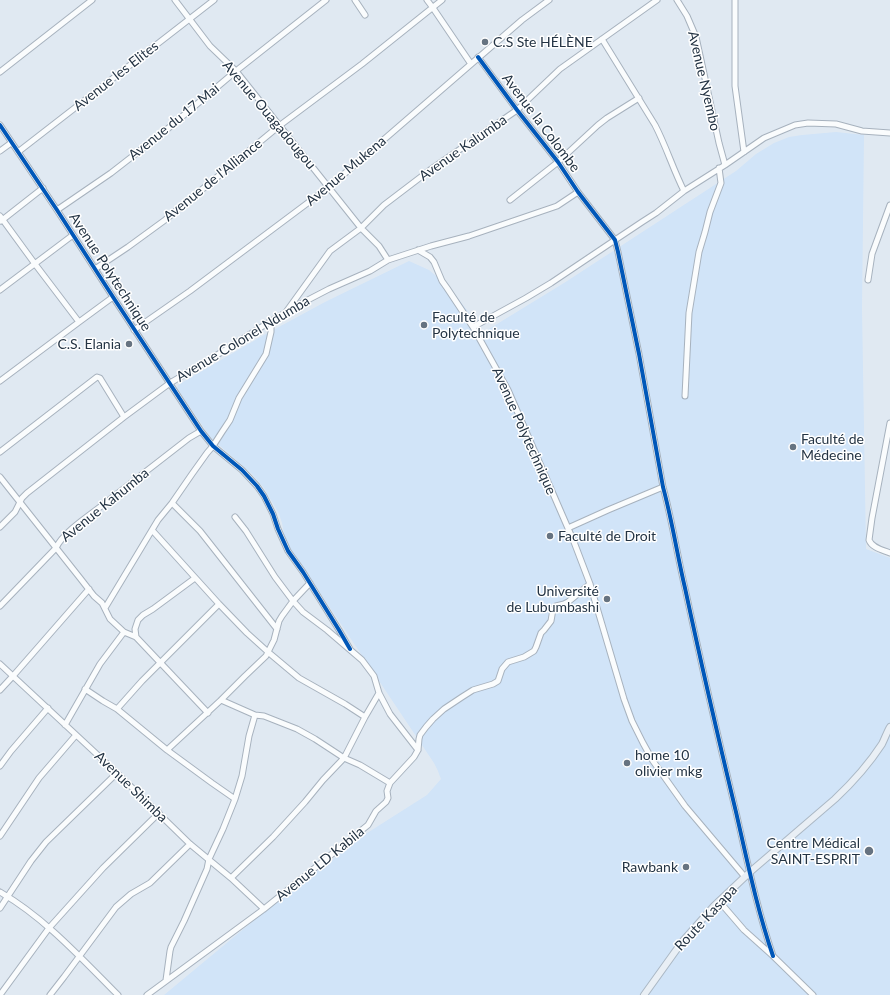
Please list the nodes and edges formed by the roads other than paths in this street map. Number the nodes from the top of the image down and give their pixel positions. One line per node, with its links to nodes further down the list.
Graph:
1 (92, 0): 19 (street)
2 (175, 0): 14 (street, Avenue Ouagadougou)
3 (214, 0): 14 (street, Avenue les Elites)
4 (326, 0): 18 (street, Avenue du 17 Mai)
5 (355, 0): 13 (street)
6 (427, 0): 12 (street)
7 (442, 0): 12 (street, Avenue de l'Alliance)
8 (549, 0): 16 (street, Avenue Mukena)
9 (657, 0): 15 (street, Avenue Kalumba)
10 (677, 0): 30 (street, Avenue Nyembo)
11 (735, 0): 28 (street)
12 (433, 8): 17 (street); 23 (street, Avenue de l'Alliance)
13 (365, 15)
14 (189, 18): 18 (street, Avenue Ouagadougou); 27 (street, Avenue les Elites)
15 (602, 39): 20 (street); 21 (street, Avenue Kalumba)
16 (478, 57): 17 (street, Avenue Mukena); 21 (street, Avenue la Colombe)
17 (471, 64): 32 (street, Avenue Mukena)
18 (236, 71): 23 (street, Avenue Ouagadougou); 38 (street, Avenue du 17 Mai)
19 (0, 72)
20 (639, 98): 29 (street); 34 (street)
21 (517, 110): 29 (street, Avenue la Colombe); 40 (street, Avenue Kalumba)
22 (0, 125): 25 (street, Avenue Polytechnique)
23 (279, 126): 32 (street, Avenue Ouagadougou); 46 (street, Avenue de l'Alliance)
24 (890, 133): 28 (street)
25 (11, 143): 26 (street); 27 (street, Avenue Polytechnique)
26 (0, 151)
27 (18, 152): 33 (street, Avenue Polytechnique)
28 (744, 152): 30 (street)
29 (558, 162): 35 (street, Avenue la Colombe); 36 (street)
30 (725, 165): 31 (street)
31 (720, 168): 34 (street); 57 (street)
32 (329, 187): 40 (street, Avenue Ouagadougou); 54 (street, Avenue Mukena)
33 (42, 188): 38 (street, Avenue Polytechnique); 39 (street)
34 (684, 191): 42 (street)
35 (578, 192): 42 (street, Avenue la Colombe); 43 (street)
36 (510, 200)
37 (890, 205): 47 (street)
38 (57, 210): 41 (street, Avenue Polytechnique)
39 (1, 219): 45 (street)
40 (361, 228): 44 (street, Avenue Ouagadougou); 50 (street, Avenue Kalumba)
41 (73, 235): 45 (street); 46 (street, Avenue Polytechnique)
42 (615, 240): 53 (street); 65 (street)
43 (418, 250): 44 (street); 53 (street)
44 (388, 260): 50 (street, Avenue Colonel Ndumba)
45 (35, 264): 48 (street); 52 (street)
46 (95, 269): 49 (street, Avenue Polytechnique)
47 (868, 280)
48 (0, 290)
49 (113, 297): 52 (street); 54 (street, Avenue Polytechnique)
50 (286, 312): 51 (street, Avenue Colonel Ndumba)
51 (271, 321): 56 (street, Avenue Colonel Ndumba); 61 (street)
52 (79, 322): 55 (street)
53 (473, 327): 70 (street, Avenue Polytechnique)
54 (134, 330): 56 (street, Avenue Polytechnique)
55 (0, 382)
56 (170, 383): 58 (street, Avenue Colonel Ndumba); 60 (street, Avenue Polytechnique)
57 (685, 396)
58 (124, 416): 62 (street); 66 (street, Avenue Colonel Ndumba)
59 (890, 423): 73 (street)
60 (201, 431): 61 (street, Avenue Polytechnique); 72 (street, Avenue Kahumba)
61 (213, 446): 67 (street); 75 (street, Avenue Polytechnique)
62 (0, 452)
63 (0, 477): 64 (street)
64 (2, 484): 66 (street)
65 (663, 487): 70 (street); 113 (street)
66 (19, 502): 69 (street, Avenue Colonel Ndumba); 72 (street)
67 (172, 503): 71 (street); 82 (street)
68 (235, 517): 78 (street)
69 (0, 527)
70 (568, 528): 76 (street, Avenue Polytechnique)
71 (152, 530): 74 (street); 81 (street)
72 (56, 548): 77 (street); 80 (street, Avenue Kahumba)
73 (890, 553)
74 (195, 578): 79 (street); 84 (street)
75 (310, 583): 78 (street); 85 (street, Avenue Polytechnique)
76 (590, 584): 103 (street, Avenue LD Kabila); 115 (street, Avenue Polytechnique)
77 (89, 589): 81 (street); 89 (street)
78 (293, 601): 82 (street); 85 (street)
79 (219, 604): 86 (street); 87 (street)
80 (0, 606)
81 (105, 608): 83 (street)
82 (277, 629): 86 (street)
83 (124, 632): 84 (street); 90 (street)
84 (136, 637): 87 (street)
85 (350, 649): 92 (street)
86 (268, 652): 93 (street); 98 (street)
87 (160, 663): 95 (street); 96 (street)
88 (0, 664): 89 (street, Avenue Shimba)
89 (13, 676): 91 (street); 94 (street, Avenue Shimba)
90 (85, 689): 95 (street); 99 (street)
91 (0, 690)
92 (379, 693): 98 (street); 103 (street)
93 (221, 700): 96 (street); 97 (street)
94 (48, 708): 99 (street, Avenue Shimba); 105 (street)
95 (117, 708): 102 (street)
96 (208, 713): 102 (street)
97 (255, 715): 104 (street); 108 (street)
98 (365, 717): 104 (street)
99 (65, 725): 101 (street, Avenue Shimba)
100 (890, 727): 113 (main road, Route Kasapa)
101 (76, 735): 106 (street, Avenue Shimba); 110 (street)
102 (166, 750): 108 (street)
103 (418, 750): 107 (street, Avenue LD Kabila)
104 (344, 758): 107 (street); 114 (street)
105 (0, 766)
106 (117, 773): 109 (street, Avenue Shimba); 117 (street)
107 (390, 783): 120 (street, Avenue LD Kabila)
108 (235, 798): 112 (street)
109 (159, 813): 111 (street, Avenue Shimba); 121 (street)
110 (0, 836)
111 (190, 844): 112 (street, Avenue Shimba); 123 (street)
112 (208, 859): 114 (street, Avenue Shimba); 124 (street)
113 (750, 872): 115 (main road, Route Kasapa); 122 (street)
114 (231, 878): 120 (street, Avenue Shimba)
115 (745, 878): 118 (main road, Route Kasapa)
116 (0, 892): 117 (street)
117 (8, 896): 119 (street); 121 (street)
118 (719, 901): 122 (street); 129 (main road, Route Kasapa)
119 (0, 908)
120 (264, 909): 124 (street, Avenue LD Kabila)
121 (49, 928): 123 (street); 125 (street)
122 (773, 956): 130 (street)
123 (80, 957): 126 (street); 127 (street)
124 (166, 980): 128 (street, Avenue LD Kabila)
125 (0, 995)
126 (50, 995)
127 (118, 995)
128 (147, 995)
129 (644, 995)
130 (813, 995)

